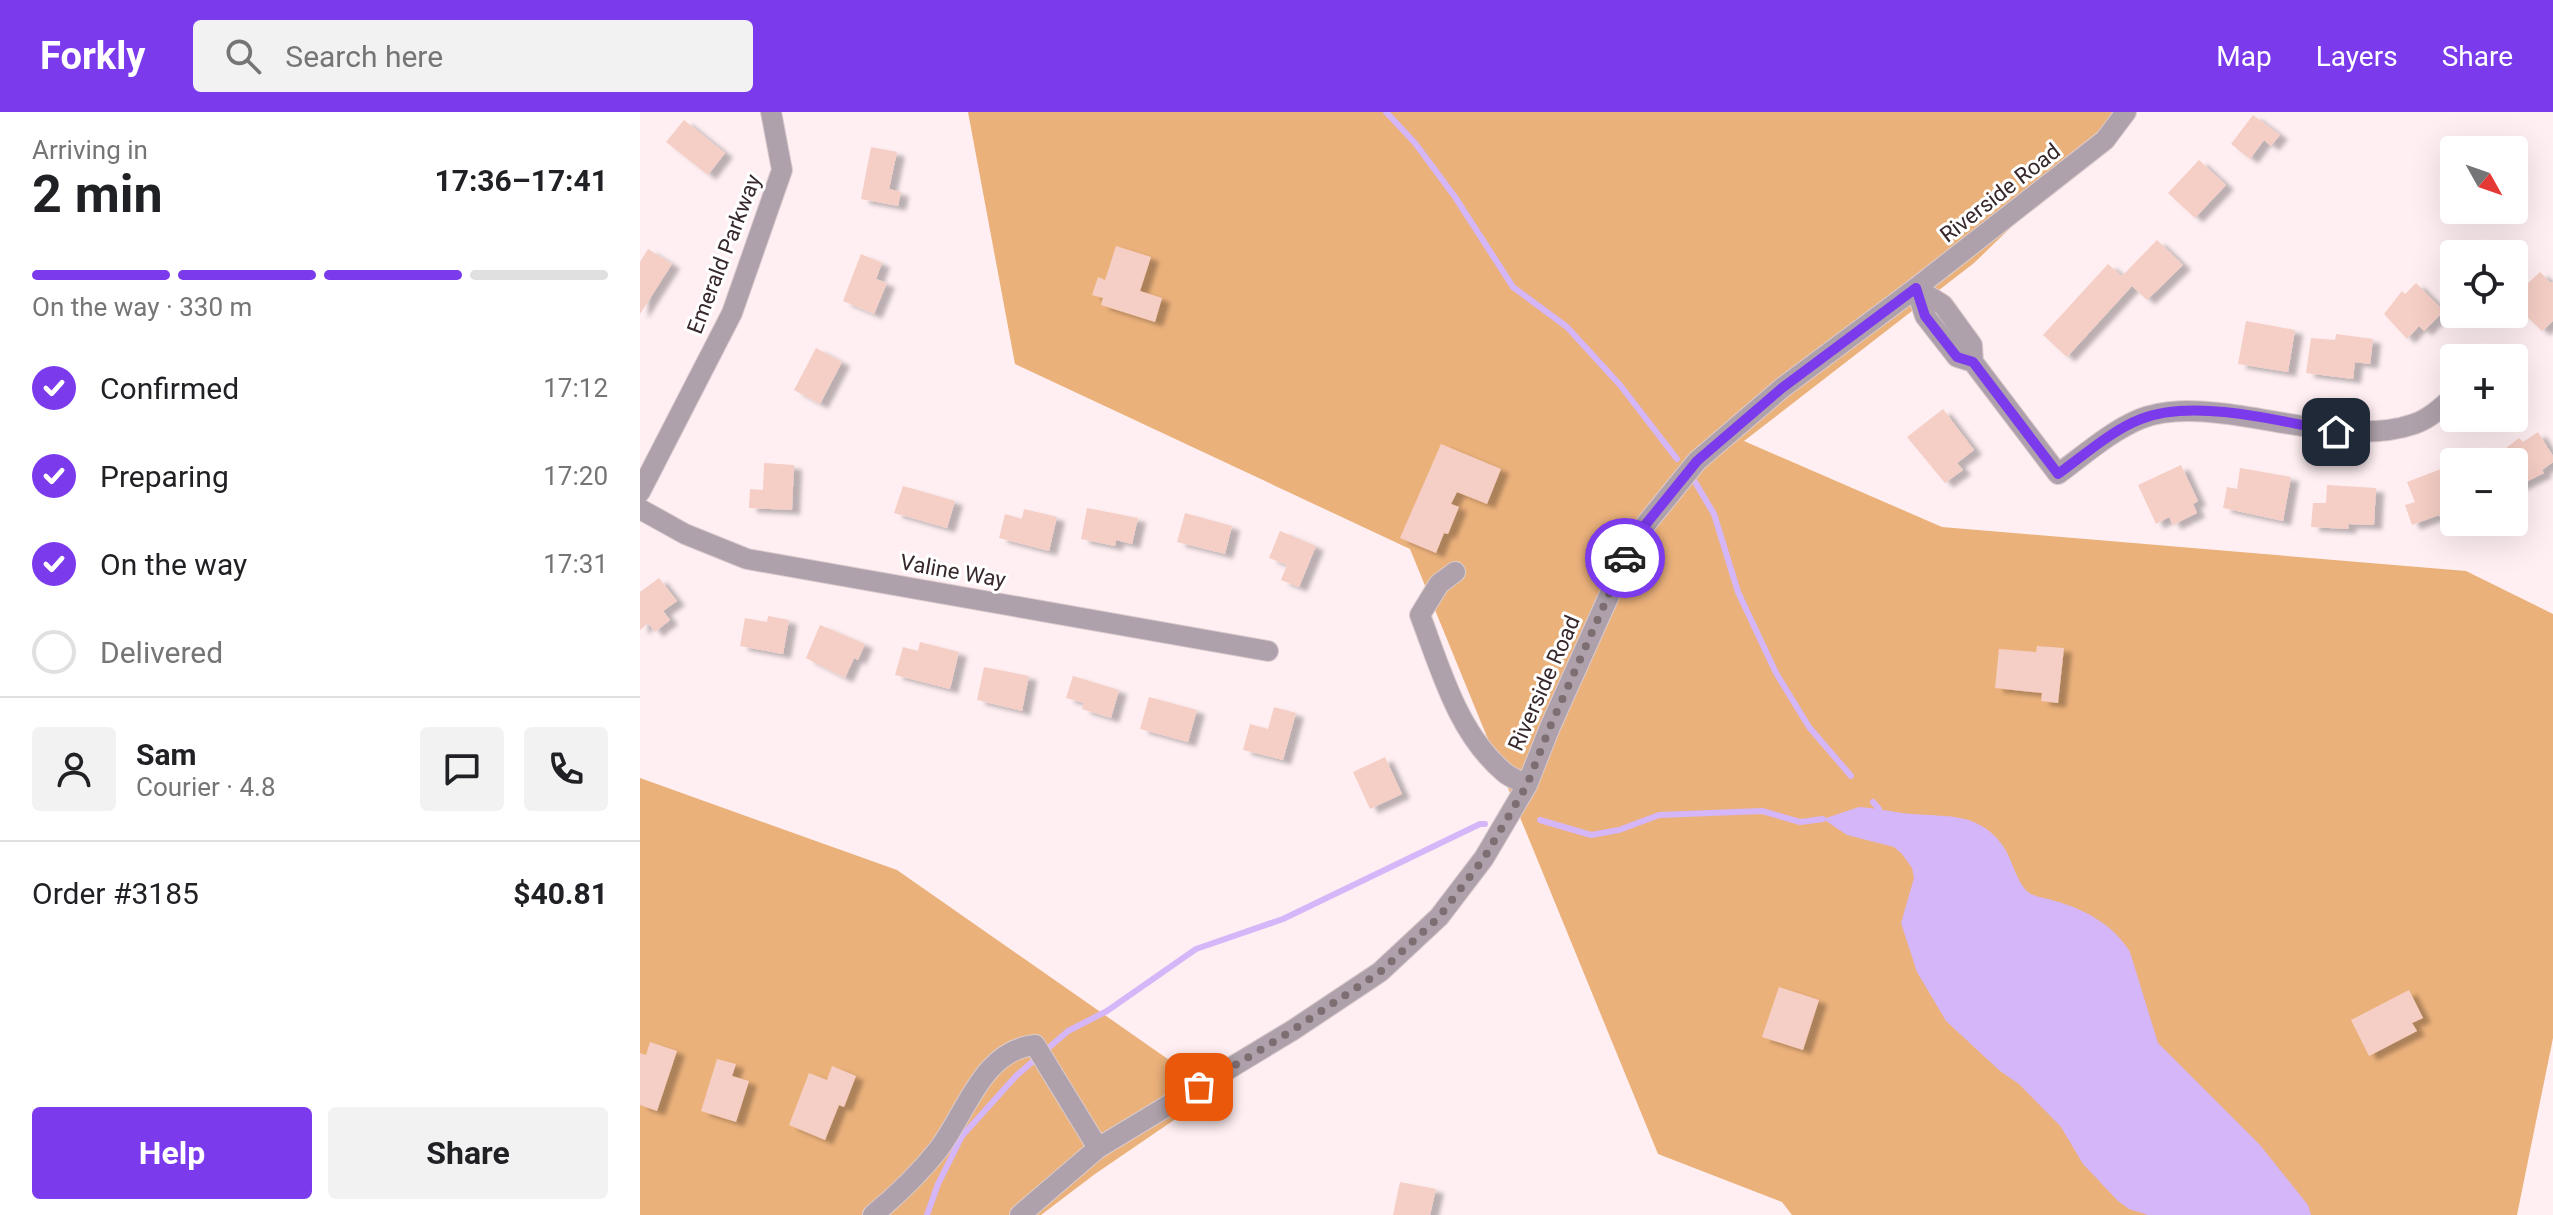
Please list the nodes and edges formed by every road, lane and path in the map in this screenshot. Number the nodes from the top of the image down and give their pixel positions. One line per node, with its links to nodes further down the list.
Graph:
1 (771, 112): 5 (street, Emerald Parkway)
2 (2126, 112): 3 (street, Riverside Road)
3 (1916, 288): 4 (street); 9 (street, Riverside Road)
4 (2440, 409)
5 (640, 492)
6 (640, 509): 8 (street, Valine Way)
7 (1455, 572): 9 (street)
8 (1268, 651)
9 (1527, 785): 10 (street, Riverside Road)
10 (1098, 1148): 11 (street); 12 (street, Riverside Road)
11 (873, 1215)
12 (1021, 1215)

